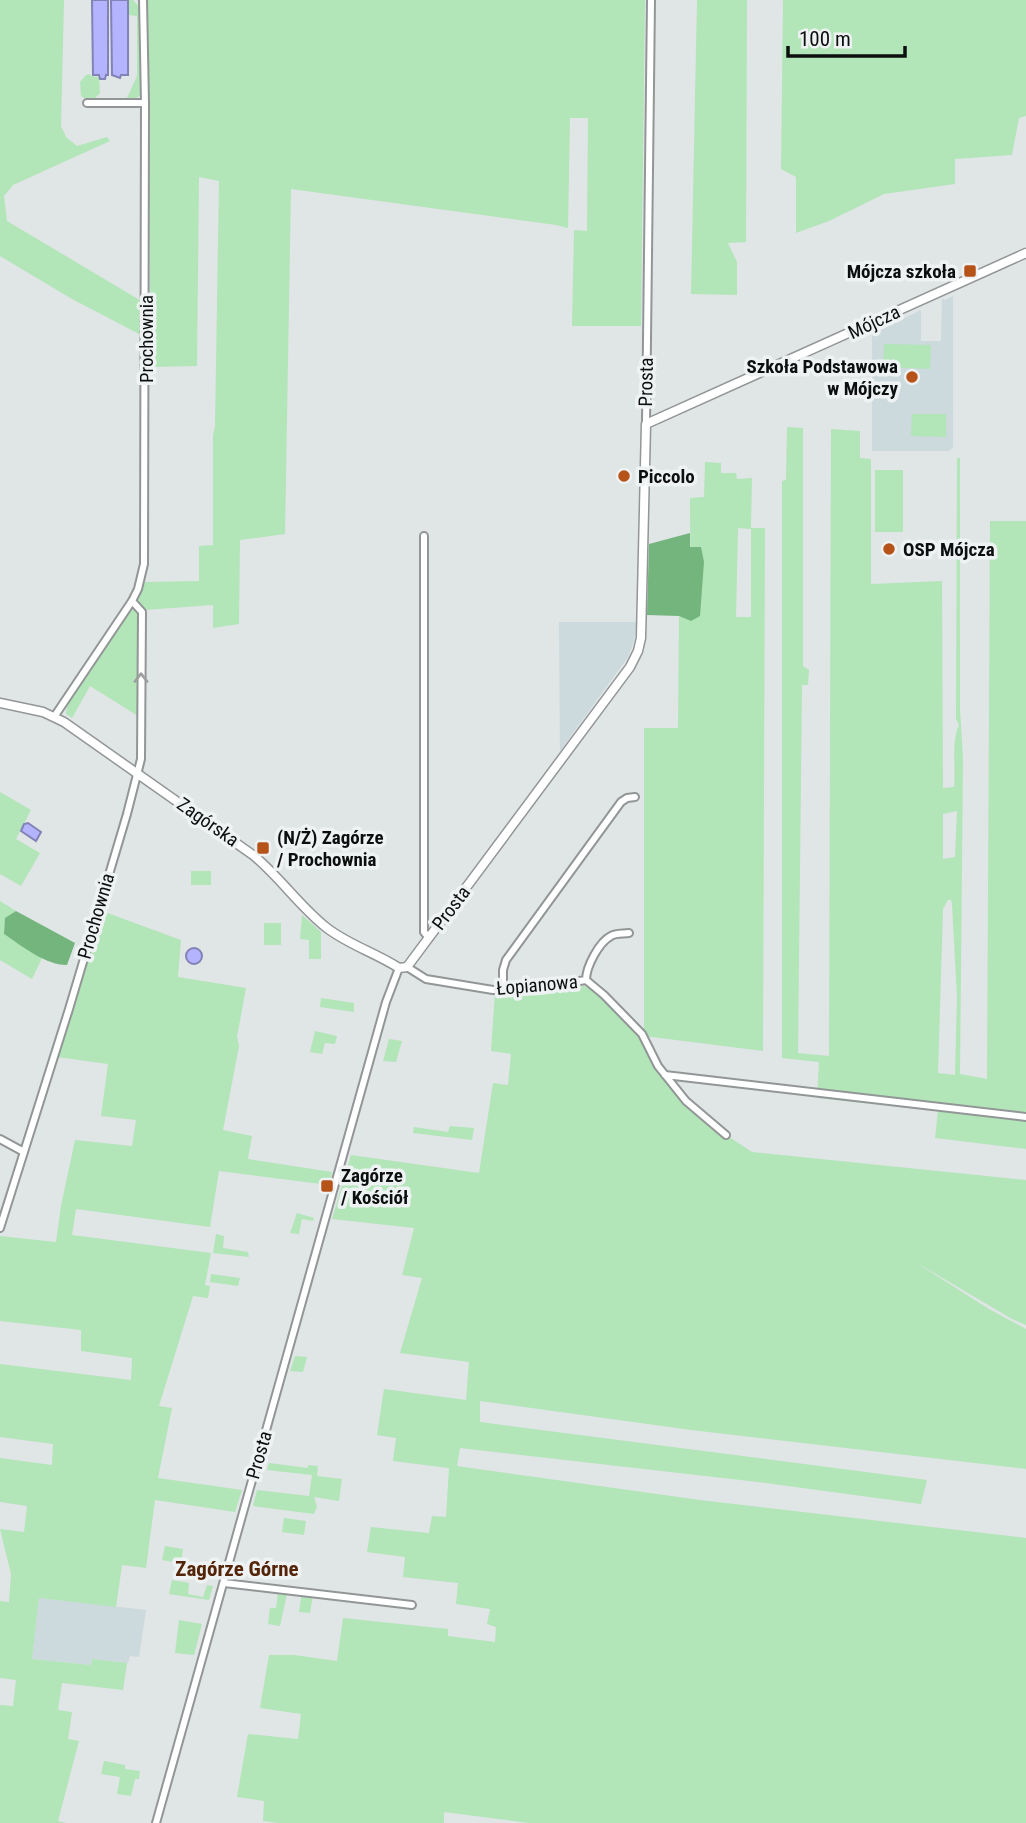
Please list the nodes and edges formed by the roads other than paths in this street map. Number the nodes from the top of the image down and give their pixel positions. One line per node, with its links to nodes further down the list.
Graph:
1 (143, 0): 4 (street, Prochownia)
2 (651, 0): 6 (street, Prosta)
3 (88, 103): 4 (street)
4 (145, 103): 8 (street, Prochownia)
5 (1026, 253): 6 (street, Mójcza)
6 (646, 424): 14 (street, Prosta)
7 (424, 536): 14 (street)
8 (132, 601): 10 (street, Prochownia); 11 (street, Prochownia, one-way to 8)
9 (0, 703): 10 (street, Zagórska)
10 (54, 717): 11 (street, Zagórska)
11 (137, 773): 15 (street, Zagórska); 22 (street, Prochownia)
12 (635, 797): 17 (street)
13 (629, 933): 16 (street)
14 (429, 938): 15 (street, Prosta)
15 (403, 968): 17 (street, Łopianowa); 24 (street, Prosta)
16 (586, 980): 17 (street, Łopianowa); 18 (street, Łopianowa)
17 (503, 990)
18 (665, 1075): 19 (street); 20 (street, Łopianowa)
19 (1026, 1117)
20 (726, 1135)
21 (0, 1139): 22 (street)
22 (24, 1152): 23 (street, Prochownia)
23 (0, 1228)
24 (223, 1583): 25 (street); 26 (street, Prosta)
25 (412, 1605)
26 (156, 1823)

